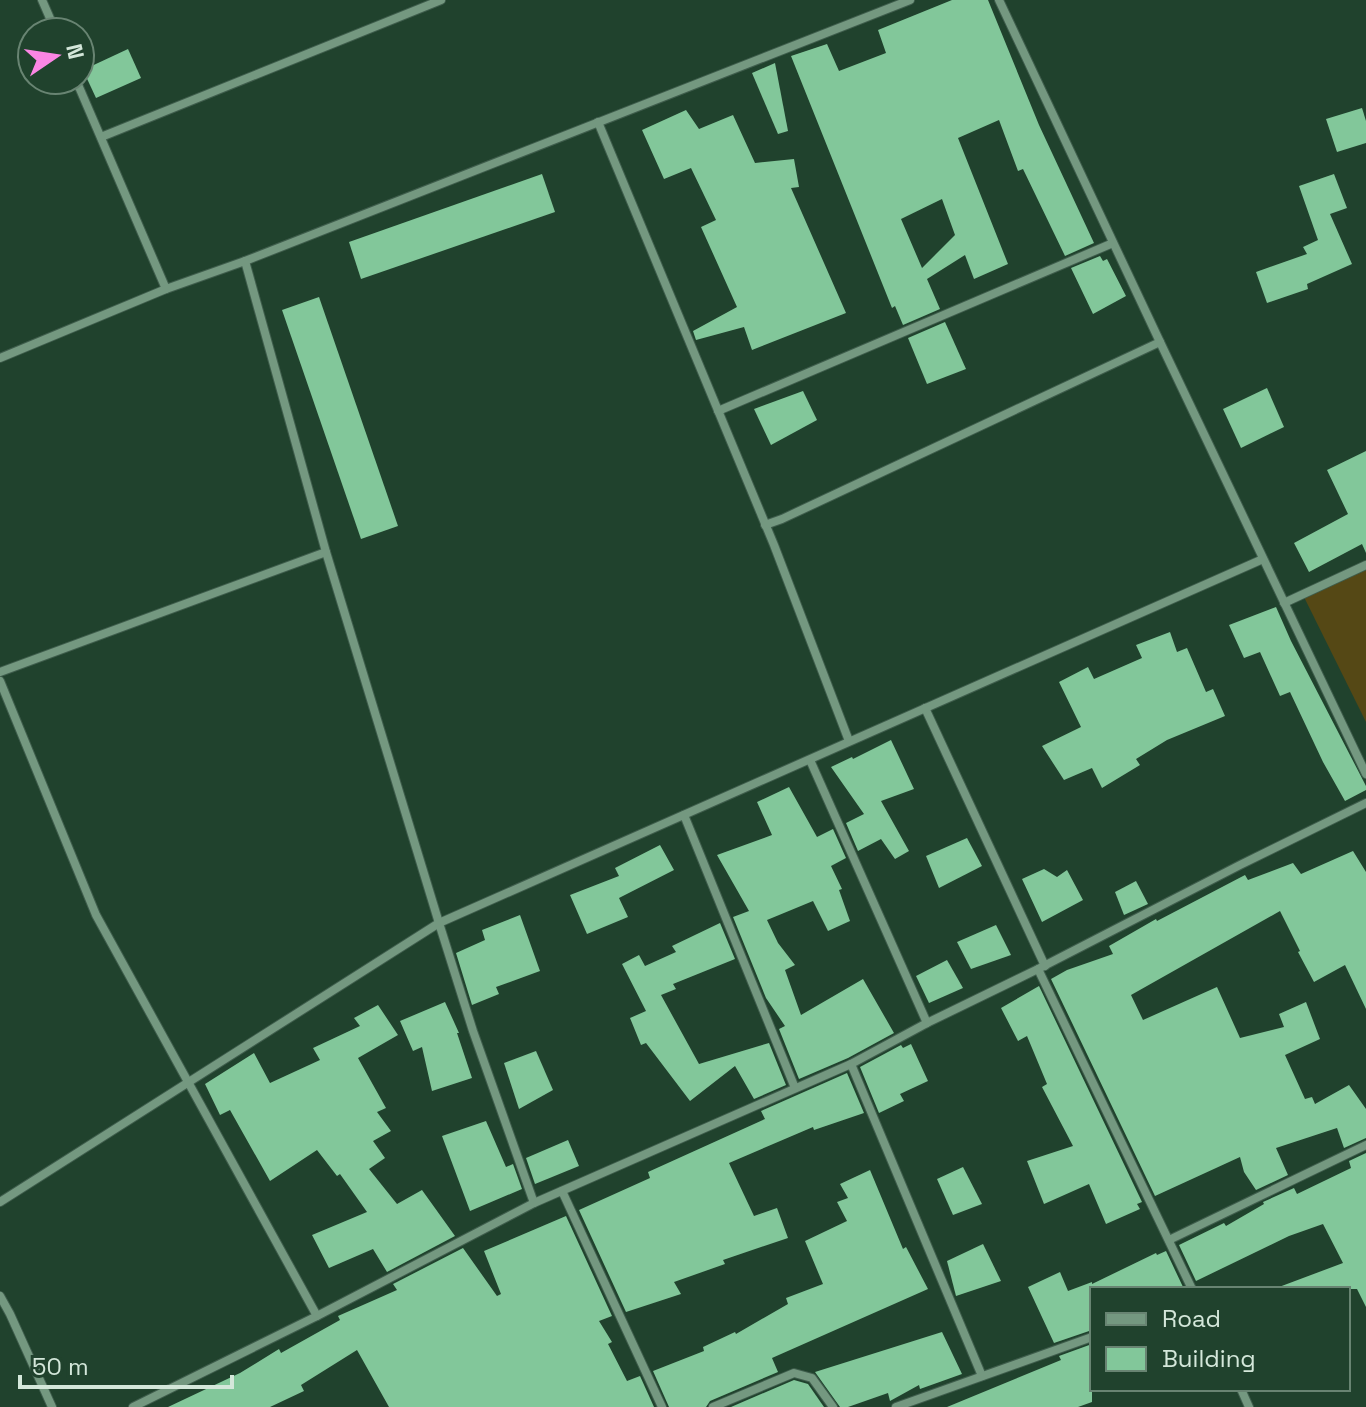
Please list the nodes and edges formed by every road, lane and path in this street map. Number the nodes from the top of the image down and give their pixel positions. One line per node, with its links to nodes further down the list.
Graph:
1 (441, 0): 6 (street)
2 (910, 0): 5 (street)
3 (999, 0): 7 (street)
4 (83, 96): 6 (street)
5 (598, 122): 8 (street); 12 (street)
6 (101, 137): 9 (street)
7 (1113, 243): 10 (street); 12 (street)
8 (245, 261): 9 (street); 14 (street)
9 (166, 289): 11 (street)
10 (1160, 342): 13 (street); 15 (street)
11 (0, 358)
12 (718, 411): 13 (street)
13 (765, 525): 21 (street)
14 (326, 552): 18 (street); 26 (street)
15 (1263, 559): 17 (street); 20 (street)
16 (1366, 565): 17 (street)
17 (1284, 603): 23 (street)
18 (0, 672)
19 (0, 681): 30 (street)
20 (925, 708): 21 (street); 27 (street)
21 (849, 741): 22 (street)
22 (810, 760): 25 (street); 28 (street)
23 (1366, 774)
24 (1366, 803): 27 (street)
25 (684, 815): 26 (street); 31 (street)
26 (439, 923): 30 (street); 35 (street)
27 (1042, 967): 28 (street); 36 (street)
28 (927, 1023): 29 (street)
29 (851, 1064): 31 (street); 41 (street)
30 (188, 1082): 34 (street); 39 (street)
31 (795, 1088): 33 (street)
32 (1366, 1145): 36 (street)
33 (562, 1191): 35 (street); 44 (street)
34 (0, 1202)
35 (534, 1203): 39 (street)
36 (1169, 1240): 37 (street)
37 (1191, 1287)
38 (0, 1296): 43 (street)
39 (317, 1316): 42 (street)
40 (1090, 1338): 41 (street)
41 (982, 1376): 47 (street)
42 (136, 1406)
43 (52, 1407)
44 (662, 1407)
45 (713, 1407): 46 (street)
46 (833, 1407)
47 (896, 1407)

